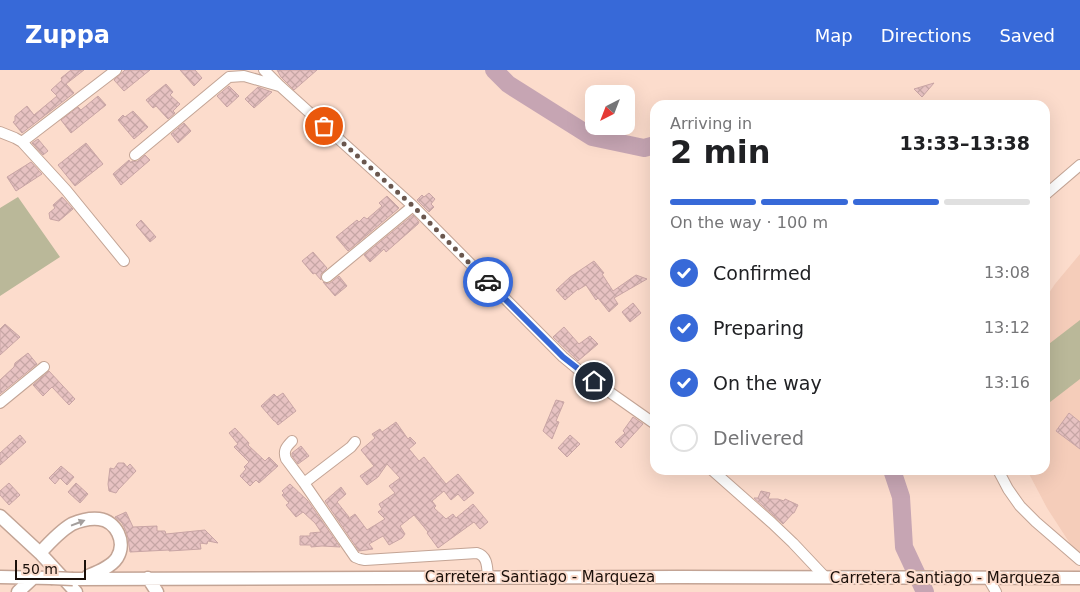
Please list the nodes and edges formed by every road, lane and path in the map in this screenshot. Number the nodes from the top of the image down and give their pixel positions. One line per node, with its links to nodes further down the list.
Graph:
1 (116, 70): 6 (street)
2 (264, 70): 4 (street)
3 (232, 73): 4 (street); 7 (street)
4 (280, 86): 10 (street)
5 (0, 132): 6 (street)
6 (22, 142): 11 (street)
7 (135, 155)
8 (1080, 165): 9 (street)
9 (1050, 191)
10 (413, 206): 12 (street); 15 (street)
11 (124, 261)
12 (327, 277)
13 (44, 367): 14 (street)
14 (0, 403)
15 (650, 420)
16 (292, 442): 20 (street)
17 (355, 442): 20 (street)
18 (718, 475): 29 (street)
19 (1001, 475): 23 (street)
20 (304, 483): 26 (street)
21 (0, 516): 22 (main road)
22 (40, 553): 27 (main road, one-way to 27); 33 (main road)
23 (1080, 560)
24 (0, 577): 25 (main road, Carretera Santiago - Marqueza)
25 (34, 577): 27 (main road, Carretera Santiago - Marqueza, bridge); 32 (main road)
26 (488, 577): 28 (main road, Carretera Santiago - Marqueza); 29 (main road, Carretera Santiago - Marqueza)
27 (77, 578): 28 (main road, Carretera Santiago - Marqueza)
28 (148, 578): 34 (main road)
29 (826, 578): 30 (main road, Carretera Santiago - Marqueza)
30 (988, 578): 31 (main road, Carretera Santiago - Marqueza); 35 (street)
31 (1080, 578)
32 (18, 592)
33 (76, 592)
34 (157, 592)
35 (996, 592)

